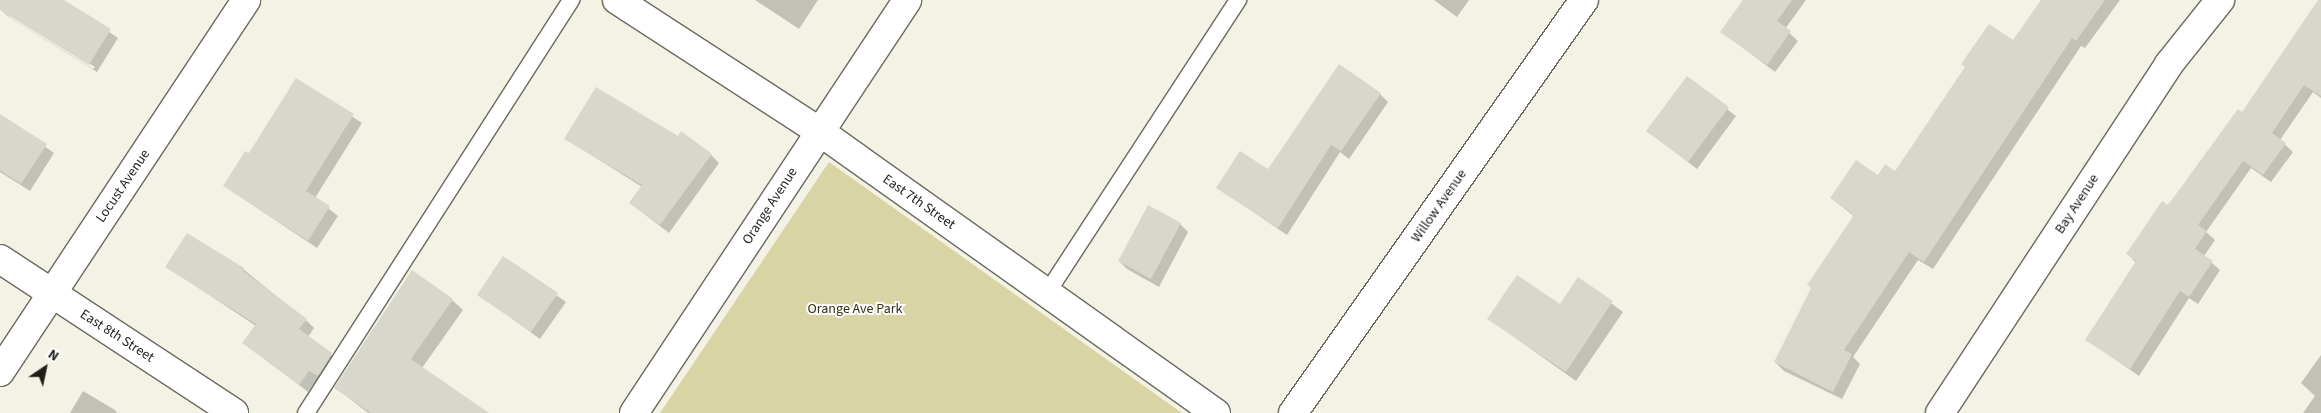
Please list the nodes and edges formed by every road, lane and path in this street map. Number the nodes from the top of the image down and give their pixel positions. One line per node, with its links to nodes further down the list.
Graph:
1 (246, 0): 10 (street, Locust Avenue)
2 (571, 0): 14 (lane)
3 (617, 0): 8 (street, East 7th Street)
4 (907, 0): 8 (street, Orange Avenue)
5 (1238, 0): 11 (lane)
6 (1584, 0): 17 (street, Willow Avenue)
7 (2220, 0): 18 (street, Bay Avenue)
8 (819, 131): 11 (street, East 7th Street); 15 (street, Orange Avenue)
9 (0, 259): 10 (street, East 8th Street)
10 (52, 293): 12 (street, Locust Avenue); 13 (street, East 8th Street)
11 (1047, 293): 16 (street, East 7th Street)
12 (0, 372)
13 (234, 413)
14 (306, 413)
15 (634, 413)
16 (1216, 413)
17 (1293, 413)
18 (1940, 413)

